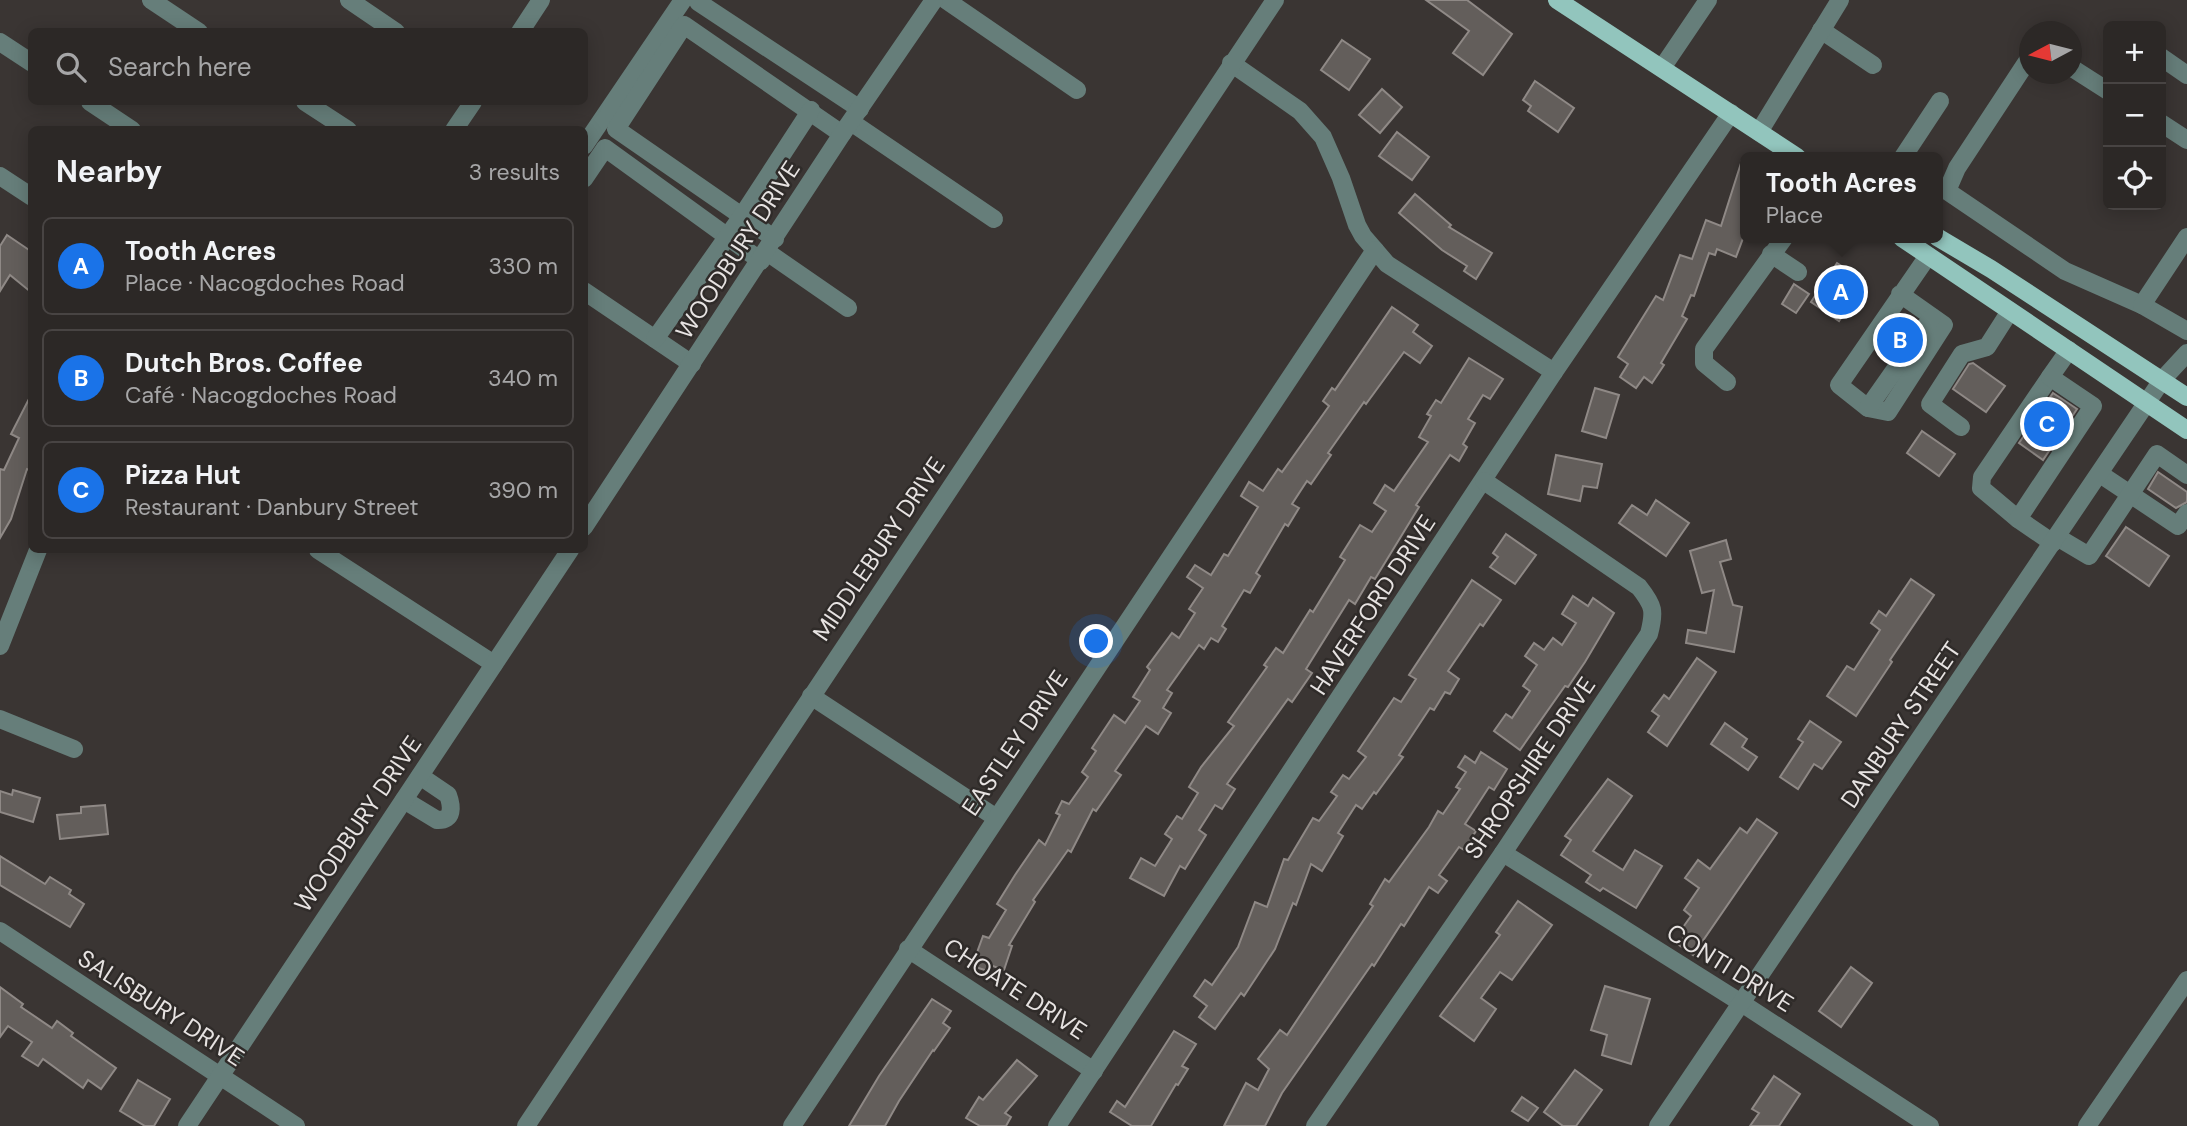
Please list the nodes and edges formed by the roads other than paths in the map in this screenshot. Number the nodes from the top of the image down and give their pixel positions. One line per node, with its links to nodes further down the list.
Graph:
1 (151, 0): 12 (street)
2 (349, 0): 13 (street)
3 (541, 0): 14 (street)
4 (683, 0): 39 (street)
5 (699, 0): 33 (street)
6 (934, 0): 33 (street, WOODBURY DRIVE)
7 (946, 0): 26 (street)
8 (1275, 0): 19 (street, MIDDLEBURY DRIVE)
9 (1557, 0): 21 (main road)
10 (1708, 0): 21 (street)
11 (1840, 0): 15 (street)
12 (193, 28)
13 (390, 28)
14 (523, 28)
15 (1821, 30): 20 (street); 38 (street)
16 (0, 42): 17 (street)
17 (28, 60)
18 (2166, 60): 24 (street)
19 (1231, 63): 54 (street); 89 (street, MIDDLEBURY DRIVE)
20 (1873, 65)
21 (1662, 68): 32 (main road)
22 (2019, 72): 60 (street)
23 (2082, 75): 25 (street)
24 (2187, 75)
25 (2103, 88)
26 (1077, 90)
27 (1940, 101): 42 (street)
28 (94, 105): 34 (street)
29 (310, 105): 35 (street)
30 (471, 105): 36 (street)
31 (811, 110): 33 (street); 46 (street); 46 (street)
32 (1731, 113): 38 (main road); 68 (street, HAVERFORD DRIVE)
33 (851, 122): 47 (street); 53 (street, WOODBURY DRIVE)
34 (126, 126)
35 (342, 126)
36 (457, 126)
37 (2166, 126): 40 (street)
38 (1759, 132): 41 (main road)
39 (588, 140)
40 (2187, 140)
41 (1789, 152)
42 (1906, 152)
43 (588, 173): 48 (street)
44 (0, 176): 45 (street)
45 (28, 194)
46 (742, 216): 48 (street); 53 (street)
47 (994, 219)
48 (729, 236): 53 (street); 64 (street)
49 (2187, 237): 60 (street)
50 (1943, 241): 70 (main road)
51 (1780, 243): 55 (street)
52 (1909, 243): 56 (main road)
53 (768, 250): 61 (street); 67 (street, WOODBURY DRIVE)
54 (1375, 250): 68 (street); 94 (street, EASTLEY DRIVE)
55 (1771, 254): 57 (street); 71 (street)
56 (1928, 256): 59 (street); 62 (main road)
57 (1798, 272)
58 (588, 294): 64 (street)
59 (1900, 294): 59 (street)
60 (2142, 305): 63 (street)
61 (848, 308)
62 (2010, 311): 65 (main road); 74 (street)
63 (2187, 331)
64 (655, 339): 67 (street)
65 (2069, 350): 69 (street); 73 (main road)
66 (2187, 353): 70 (street, DANBURY STREET)
67 (692, 364): 82 (street, WOODBURY DRIVE)
68 (1554, 372): 78 (street, HAVERFORD DRIVE)
69 (2050, 377): 81 (street); 81 (street)
70 (2162, 380): 72 (main road); 73 (street, DANBURY STREET)
71 (1727, 382)
72 (2187, 397)
73 (2147, 403): 75 (main road); 76 (street, DANBURY STREET)
74 (1961, 426)
75 (2187, 430)
76 (2100, 474): 79 (street); 83 (street, DANBURY STREET)
77 (2187, 475): 79 (street)
78 (1484, 481): 95 (street, SHROPSHIRE DRIVE); 100 (street, HAVERFORD DRIVE)
79 (2130, 494): 80 (street); 83 (street)
80 (2187, 513)
81 (2018, 519): 83 (street)
82 (588, 521)
83 (2055, 540): 99 (street, DANBURY STREET)
84 (37, 553): 87 (street)
85 (323, 553): 88 (street)
86 (568, 553): 88 (street, WOODBURY DRIVE)
87 (0, 646)
88 (494, 664): 92 (street, WOODBURY DRIVE)
89 (811, 696): 94 (street); 104 (street, MIDDLEBURY DRIVE)
90 (0, 719): 91 (street)
91 (74, 749)
92 (420, 776): 93 (street, WOODBURY DRIVE); 93 (street)
93 (404, 800): 101 (street, WOODBURY DRIVE)
94 (995, 817): 97 (street, EASTLEY DRIVE)
95 (1503, 853): 99 (street, CONTI DRIVE); 107 (street, SHROPSHIRE DRIVE)
96 (0, 931): 101 (street, SALISBURY DRIVE)
97 (908, 949): 100 (street, CHOATE DRIVE); 105 (street, EASTLEY DRIVE)
98 (2187, 980): 110 (street)
99 (1743, 1004): 108 (street, DANBURY STREET); 109 (street, CONTI DRIVE)
100 (1094, 1071): 106 (street, HAVERFORD DRIVE)
101 (220, 1076): 102 (street, WOODBURY DRIVE); 103 (street, SALISBURY DRIVE)
102 (187, 1126)
103 (296, 1126)
104 (526, 1126)
105 (792, 1126)
106 (1057, 1126)
107 (1315, 1126)
108 (1658, 1126)
109 (1930, 1126)
110 (2087, 1126)

